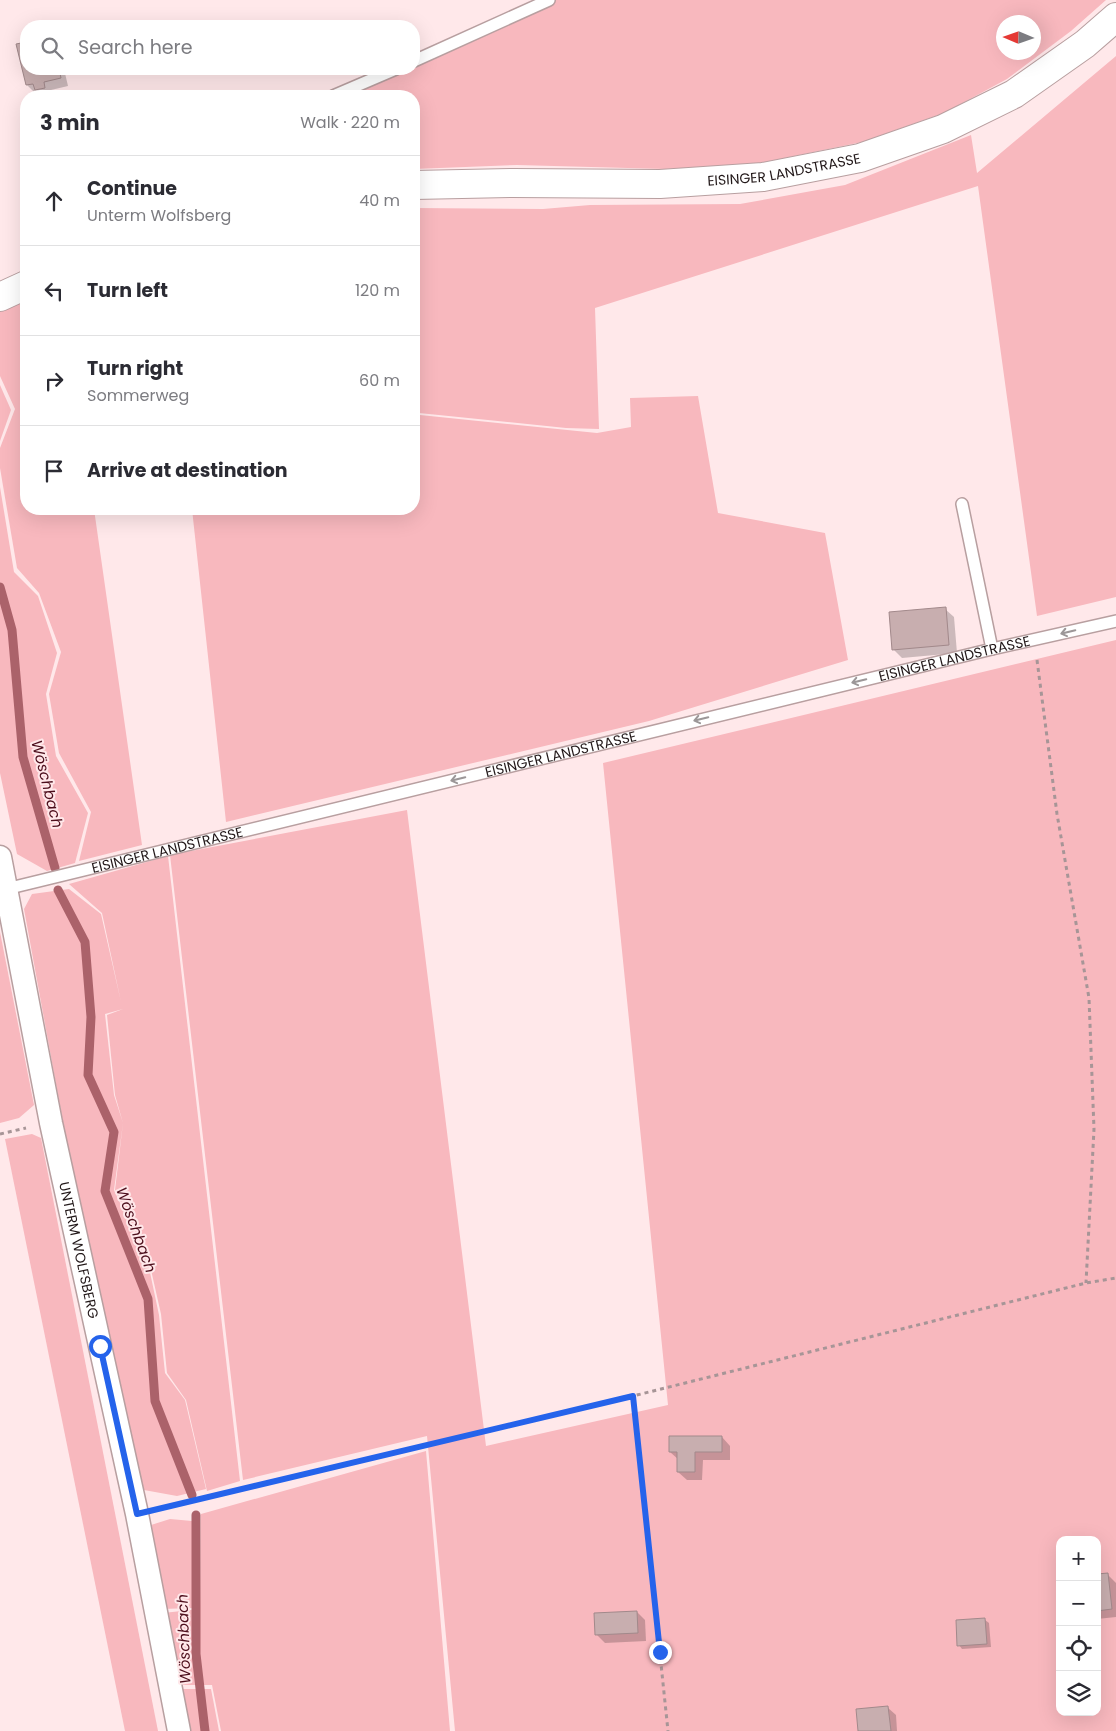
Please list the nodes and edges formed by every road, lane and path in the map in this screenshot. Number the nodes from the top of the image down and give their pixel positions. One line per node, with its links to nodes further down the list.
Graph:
1 (549, 0): 3 (lane)
2 (1116, 17): 6 (main road, EISINGER LANDSTRASSE)
3 (420, 58)
4 (382, 75): 5 (lane)
5 (347, 90)
6 (420, 185)
7 (20, 288): 8 (main road)
8 (0, 297)
9 (962, 504): 12 (lane)
10 (1116, 621): 11 (lane, EISINGER LANDSTRASSE, one-way to 11)
11 (1035, 639): 12 (lane, EISINGER LANDSTRASSE); 16 (path)
12 (992, 648): 14 (lane, EISINGER LANDSTRASSE, one-way to 14)
13 (0, 857): 14 (street, UNTERM WOLFSBERG)
14 (6, 888): 18 (street, UNTERM WOLFSBERG)
15 (1116, 1278): 16 (path)
16 (1086, 1283): 17 (path)
17 (633, 1396): 18 (path); 20 (path)
18 (137, 1514): 19 (street, UNTERM WOLFSBERG)
19 (179, 1731)
20 (668, 1731)

